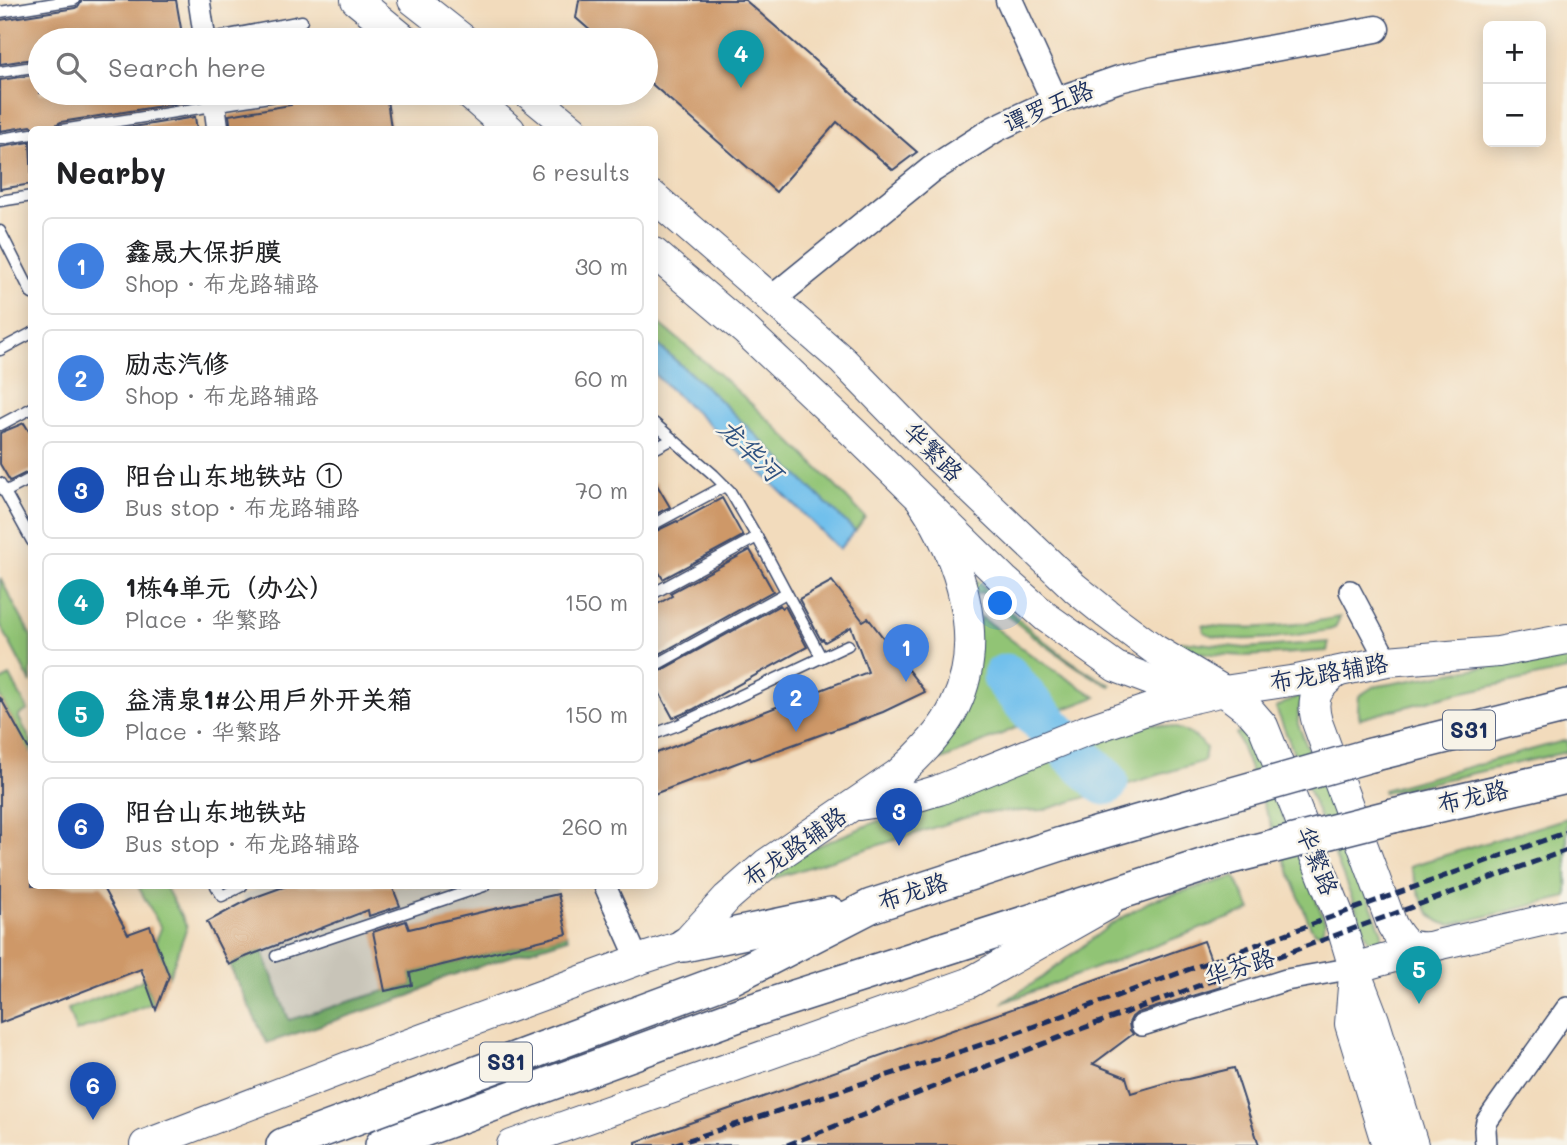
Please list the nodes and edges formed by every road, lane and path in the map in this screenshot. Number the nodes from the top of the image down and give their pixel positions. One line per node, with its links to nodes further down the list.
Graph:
1 (74, 0): 6 (lane)
2 (199, 0): 8 (street)
3 (356, 0): 10 (main road)
4 (413, 0): 11 (main road)
5 (1009, 0): 15 (street)
6 (0, 12)
7 (302, 22): 9 (lane)
8 (201, 28)
9 (269, 28)
10 (390, 28)
11 (449, 28)
12 (1376, 29): 15 (street, 谭罗五路)
13 (28, 68): 14 (lane)
14 (0, 72)
15 (1055, 101): 32 (street, 谭罗五路)
16 (185, 105): 20 (lane)
17 (215, 105): 21 (street)
18 (482, 105): 22 (main road)
19 (543, 105): 23 (main road)
20 (82, 126)
21 (217, 126)
22 (505, 126)
23 (568, 126)
24 (28, 135): 25 (lane)
25 (0, 139)
26 (28, 198): 28 (lane)
27 (658, 200): 32 (main road, 华繁路)
28 (0, 201)
29 (0, 231): 31 (lane)
30 (658, 256): 44 (main road, 华繁路)
31 (28, 286)
32 (772, 299): 41 (main road, 华繁路)
33 (28, 335): 34 (lane)
34 (0, 350)
35 (28, 410): 36 (lane)
36 (0, 425)
37 (658, 426): 38 (lane)
38 (673, 439): 39 (lane); 42 (lane)
39 (658, 447)
40 (28, 479): 43 (lane)
41 (965, 484): 44 (main road); 57 (main road, 华繁路)
42 (724, 486): 45 (lane); 47 (lane)
43 (2, 488): 46 (lane)
44 (929, 508): 57 (main road, 华繁路); 61 (main road)
45 (658, 522)
46 (28, 534)
47 (757, 537): 49 (lane); 50 (lane)
48 (1350, 590): 54 (street)
49 (658, 591)
50 (786, 593): 53 (lane); 55 (lane)
51 (1567, 639): 54 (main road, 布龙路辅路)
52 (848, 645): 53 (lane)
53 (821, 657): 59 (lane)
54 (1387, 661): 56 (main road, 布龙路辅路)
55 (658, 664)
56 (1337, 671): 57 (main road, 布龙路辅路); 68 (main road)
57 (1224, 691): 61 (main road, 布龙路辅路); 71 (main road, 华繁路)
58 (1567, 706): 65 (main road, 布龙路 / S31, bridge)
59 (658, 732)
60 (1567, 776): 62 (main road, 布龙路 / S31, bridge)
61 (853, 806): 67 (main road, 布龙路辅路)
62 (1141, 885): 76 (main road, 布龙路 / S31); 77 (main road)
63 (475, 889): 69 (lane)
64 (606, 889): 70 (street)
65 (871, 906): 67 (main road); 75 (main road, 布龙路 / S31)
66 (1567, 915): 68 (main road)
67 (684, 945): 70 (main road)
68 (1431, 947): 71 (main road)
69 (276, 956)
70 (638, 960): 74 (main road)
71 (1354, 968): 73 (street, 华芬路); 78 (main road, 华繁路); 79 (main road, 华繁路)
72 (1567, 1008): 80 (street)
73 (1142, 1025)
74 (145, 1145)
75 (283, 1145)
76 (382, 1145)
77 (512, 1145)
78 (1387, 1145)
79 (1413, 1145)
80 (1486, 1145)

